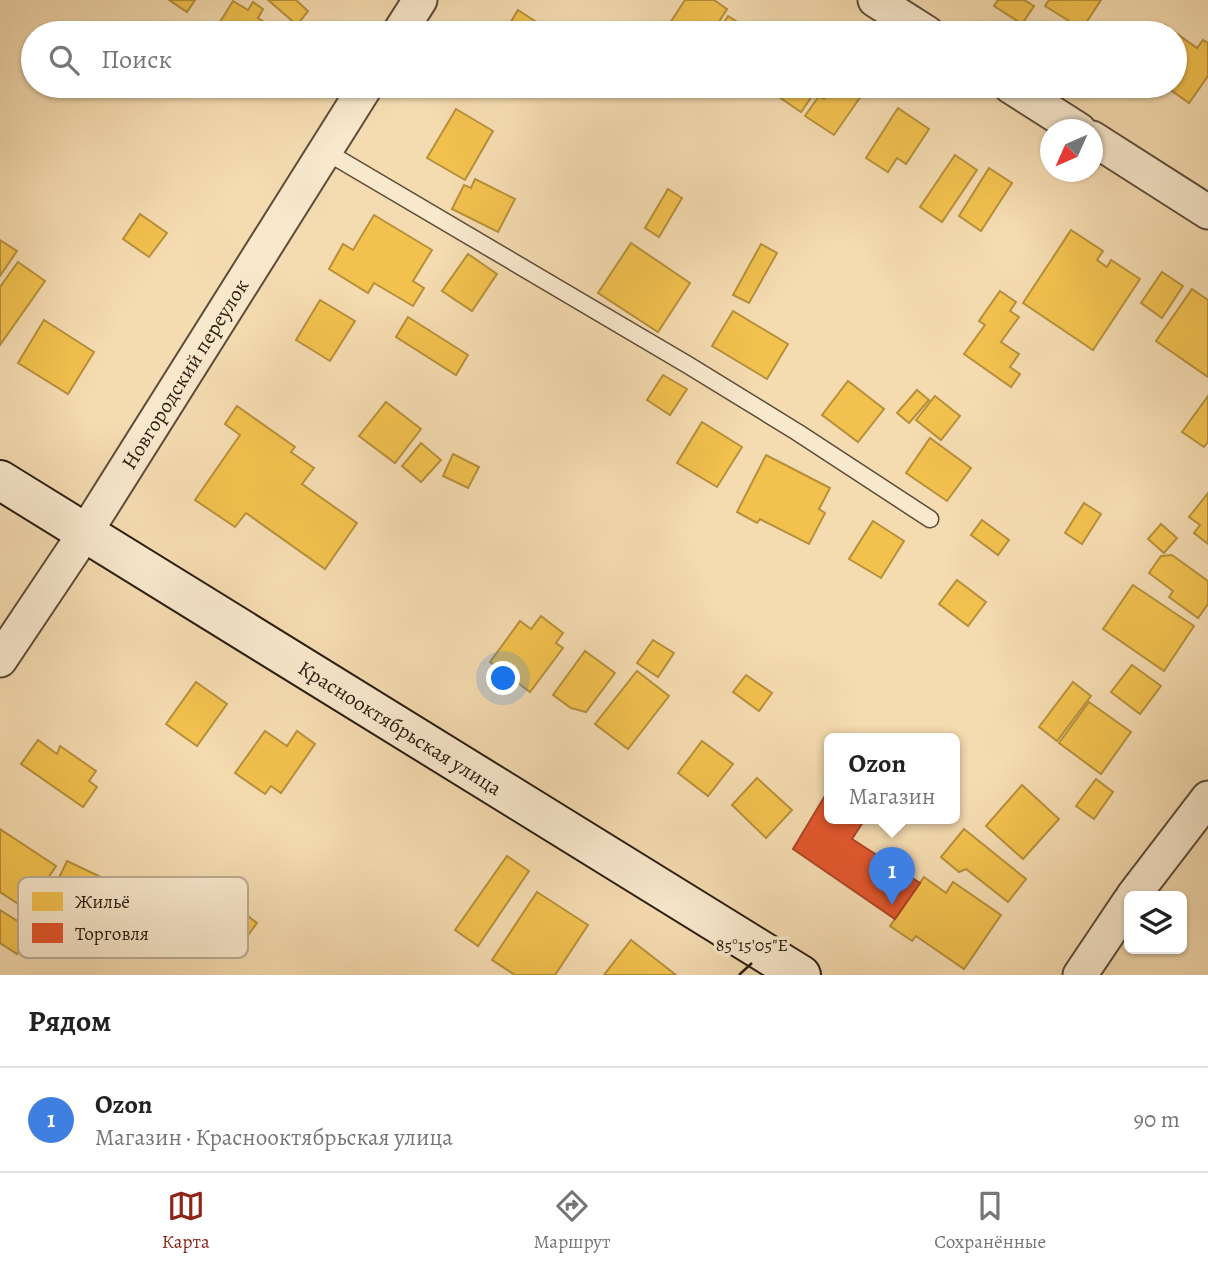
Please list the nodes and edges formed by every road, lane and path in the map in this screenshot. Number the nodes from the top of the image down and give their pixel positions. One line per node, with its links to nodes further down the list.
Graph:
1 (420, 0): 3 (street)
2 (875, 0): 4 (street)
3 (407, 21)
4 (908, 21)
5 (358, 98): 9 (street, Новгородский переулок)
6 (1029, 98): 7 (street)
7 (1062, 119)
8 (1103, 144): 10 (street)
9 (325, 151): 12 (lane); 13 (street, Новгородский переулок)
10 (1208, 212)
11 (0, 480): 13 (main road, Краснооктябрьская улица)
12 (930, 519)
13 (85, 533): 14 (street, Новгородский переулок); 18 (main road, Краснооктябрьская улица)
14 (0, 660)
15 (1208, 798): 16 (street)
16 (1137, 891)
17 (1124, 909): 19 (street)
18 (801, 975)
19 (1080, 975)

